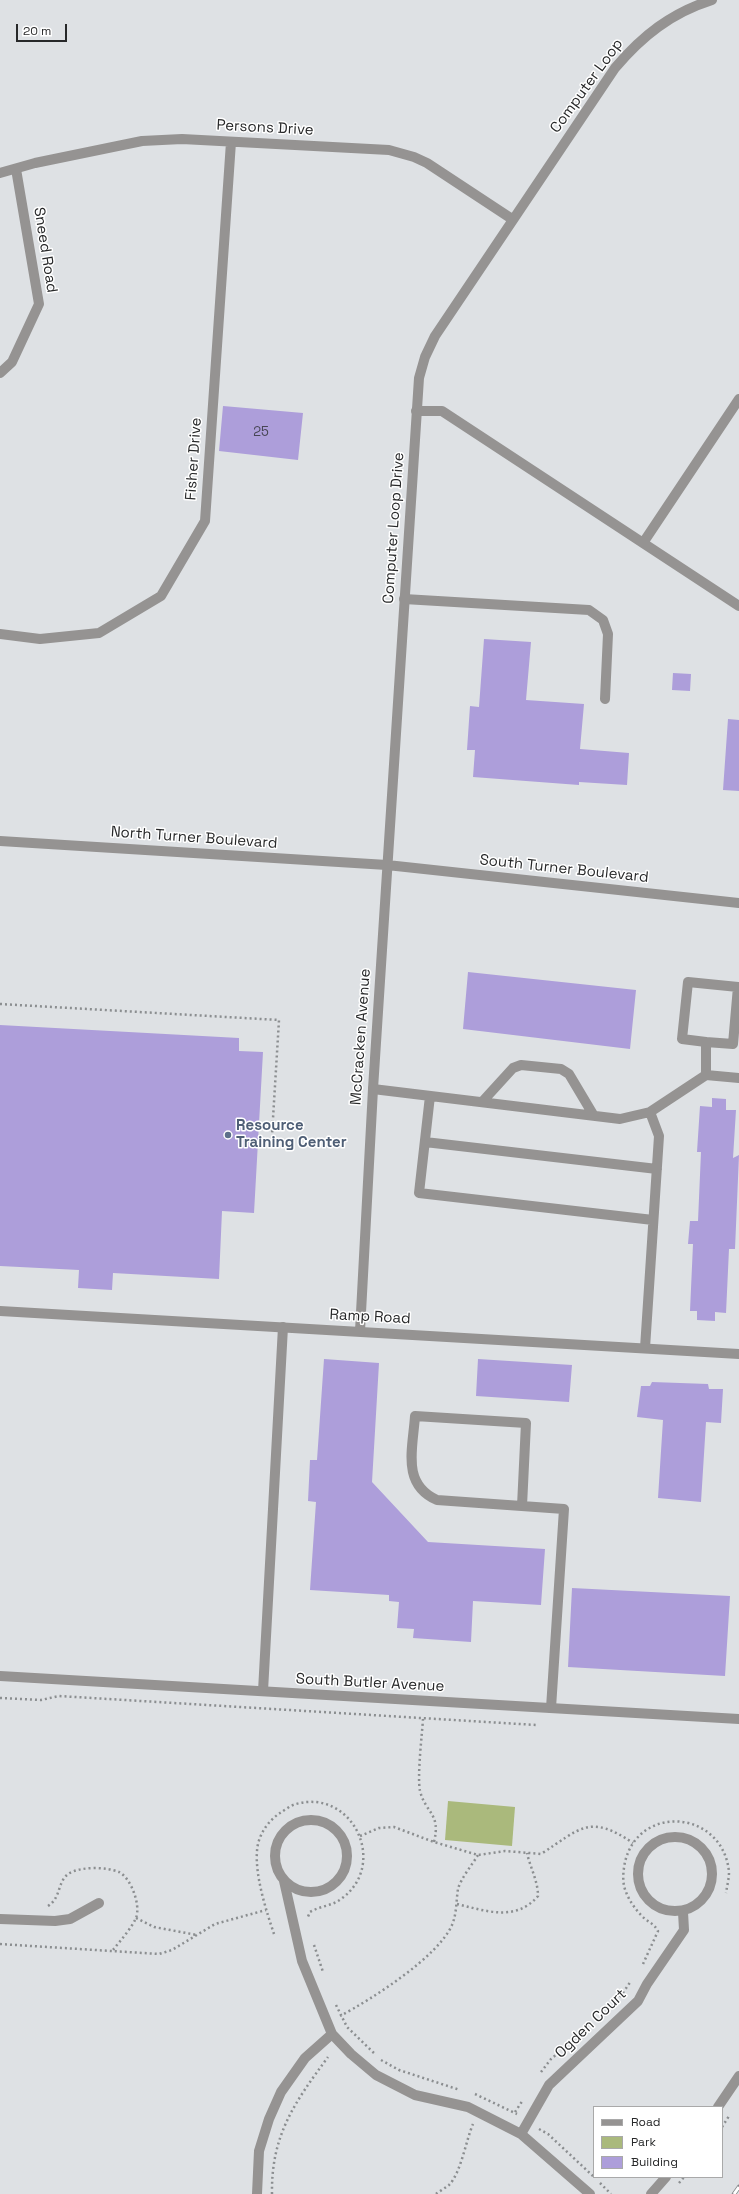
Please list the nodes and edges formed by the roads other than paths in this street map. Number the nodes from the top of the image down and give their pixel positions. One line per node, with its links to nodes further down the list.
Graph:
1 (712, 0): 5 (street, Computer Loop)
2 (231, 142): 3 (street, Persons Drive); 5 (street, Persons Drive); 12 (street, Fisher Drive)
3 (16, 169): 4 (street, Persons Drive); 6 (street, Sneed Road)
4 (0, 173)
5 (512, 219): 8 (street, Computer Loop Drive)
6 (0, 373)
7 (739, 399): 9 (street)
8 (416, 411): 9 (street); 10 (street, Computer Loop Drive)
9 (643, 543): 11 (street)
10 (404, 599): 13 (street); 15 (street, Computer Loop Drive)
11 (739, 606)
12 (0, 634)
13 (605, 699)
14 (0, 841): 15 (street, North Turner Boulevard)
15 (387, 865): 16 (street, South Turner Boulevard); 20 (street, McCracken Avenue)
16 (739, 903)
17 (706, 1042): 17 (street); 18 (street)
18 (706, 1075): 19 (street); 23 (street)
19 (739, 1078)
20 (373, 1089): 21 (street); 30 (street, McCracken Avenue)
21 (430, 1096): 22 (street); 25 (street)
22 (482, 1102): 24 (street); 24 (street)
23 (650, 1112): 24 (street); 26 (street)
24 (594, 1116)
25 (425, 1142): 26 (street); 27 (street)
26 (657, 1169): 27 (street)
27 (653, 1220): 31 (street)
28 (0, 1311): 29 (street, Ramp Road)
29 (283, 1327): 30 (street, Ramp Road); 35 (street)
30 (360, 1331): 31 (street, Ramp Road)
31 (645, 1348): 32 (street, Ramp Road)
32 (739, 1354)
33 (522, 1506): 33 (street); 36 (street)
34 (0, 1676): 35 (street, South Butler Avenue)
35 (262, 1691): 36 (street, South Butler Avenue)
36 (550, 1708): 37 (street, South Butler Avenue)
37 (739, 1719)
38 (284, 1881): 38 (street); 42 (street)
39 (99, 1902): 41 (street)
40 (683, 1912): 40 (street); 45 (street, Ogden Court)
41 (0, 1918)
42 (332, 2034): 45 (street); 47 (street)
43 (739, 2076): 44 (street)
44 (719, 2106)
45 (521, 2134): 48 (street)
46 (665, 2178): 49 (street)
47 (258, 2194)
48 (590, 2194)
49 (651, 2194)

